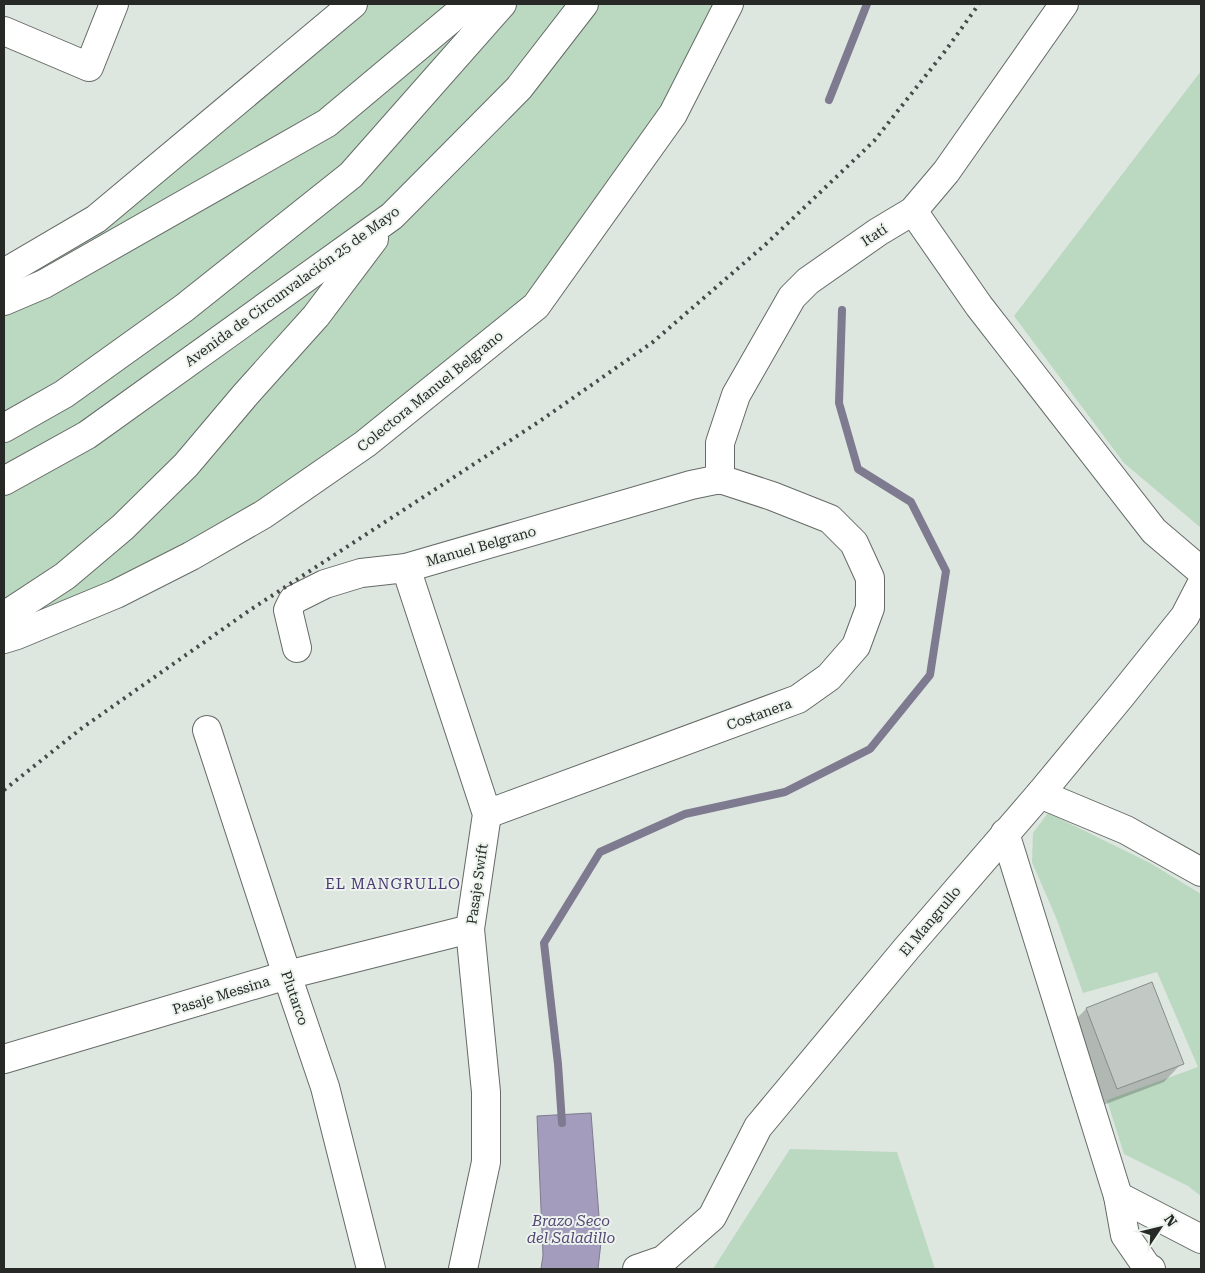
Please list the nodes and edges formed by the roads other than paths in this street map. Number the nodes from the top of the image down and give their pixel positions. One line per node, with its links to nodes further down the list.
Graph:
1 (114, 4): 8 (main road)
2 (353, 4): 11 (main road)
3 (469, 4): 12 (main road)
4 (502, 4): 13 (main road)
5 (584, 4): 10 (main road, Avenida de Circunvalación 25 de Mayo)
6 (729, 4): 20 (main road, Colectora Manuel Belgrano)
7 (1064, 4): 9 (main road, Itatí)
8 (4, 32)
9 (913, 211): 14 (main road, Itatí); 17 (main road)
10 (392, 216): 15 (main road, Avenida de Circunvalación 25 de Mayo); 19 (main road)
11 (4, 273)
12 (4, 302)
13 (4, 428)
14 (720, 479): 16 (main road, Manuel Belgrano); 24 (main road, Costanera)
15 (4, 481)
16 (406, 568): 21 (main road, Manuel Belgrano); 24 (main road, Pasaje Swift)
17 (1201, 571)
18 (1201, 585): 23 (main road, El Mangrullo)
19 (4, 616)
20 (4, 639)
21 (297, 648)
22 (207, 730): 28 (main road, Plutarco)
23 (1040, 794): 25 (main road, El Mangrullo); 26 (main road)
24 (487, 814): 27 (main road, Pasaje Swift)
25 (1005, 833): 30 (main road); 34 (main road, El Mangrullo)
26 (1201, 872)
27 (470, 930): 28 (main road, Pasaje Messina); 33 (main road, Pasaje Swift)
28 (287, 975): 29 (main road, Pasaje Messina); 32 (main road, Plutarco)
29 (4, 1059)
30 (1118, 1196): 31 (main road); 35 (main road)
31 (1201, 1239)
32 (370, 1269)
33 (463, 1269)
34 (637, 1269)
35 (1151, 1269)

